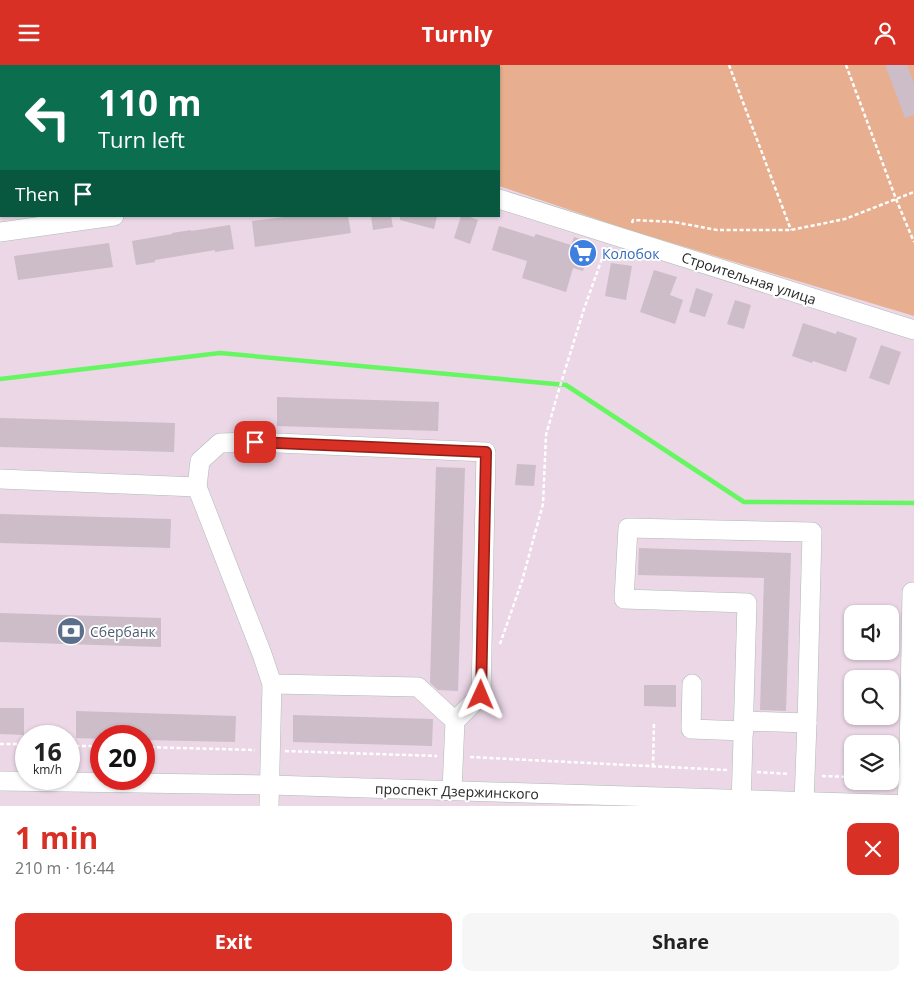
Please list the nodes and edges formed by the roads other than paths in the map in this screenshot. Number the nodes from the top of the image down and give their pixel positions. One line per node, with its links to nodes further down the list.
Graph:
1 (500, 199): 4 (street, Строительная улица)
2 (107, 217): 3 (street)
3 (0, 232)
4 (914, 330)
5 (0, 479): 6 (street)
6 (197, 487): 8 (street); 10 (street)
7 (914, 592): 13 (street)
8 (272, 684): 10 (street); 15 (street)
9 (692, 684): 12 (street)
10 (456, 721): 16 (street)
11 (806, 723): 12 (street); 12 (street); 18 (street)
12 (744, 726): 19 (street)
13 (912, 751): 21 (street)
14 (0, 781): 15 (street, проспект Дзержинского)
15 (271, 785): 16 (street, проспект Дзержинского); 22 (street)
16 (447, 795): 17 (street, проспект Дзержинского)
17 (507, 799): 19 (street, проспект Дзержинского)
18 (804, 801): 19 (street, проспект Дзержинского); 20 (street, проспект Дзержинского)
19 (741, 803)
20 (849, 805): 21 (street, проспект Дзержинского)
21 (911, 805)
22 (269, 806)

